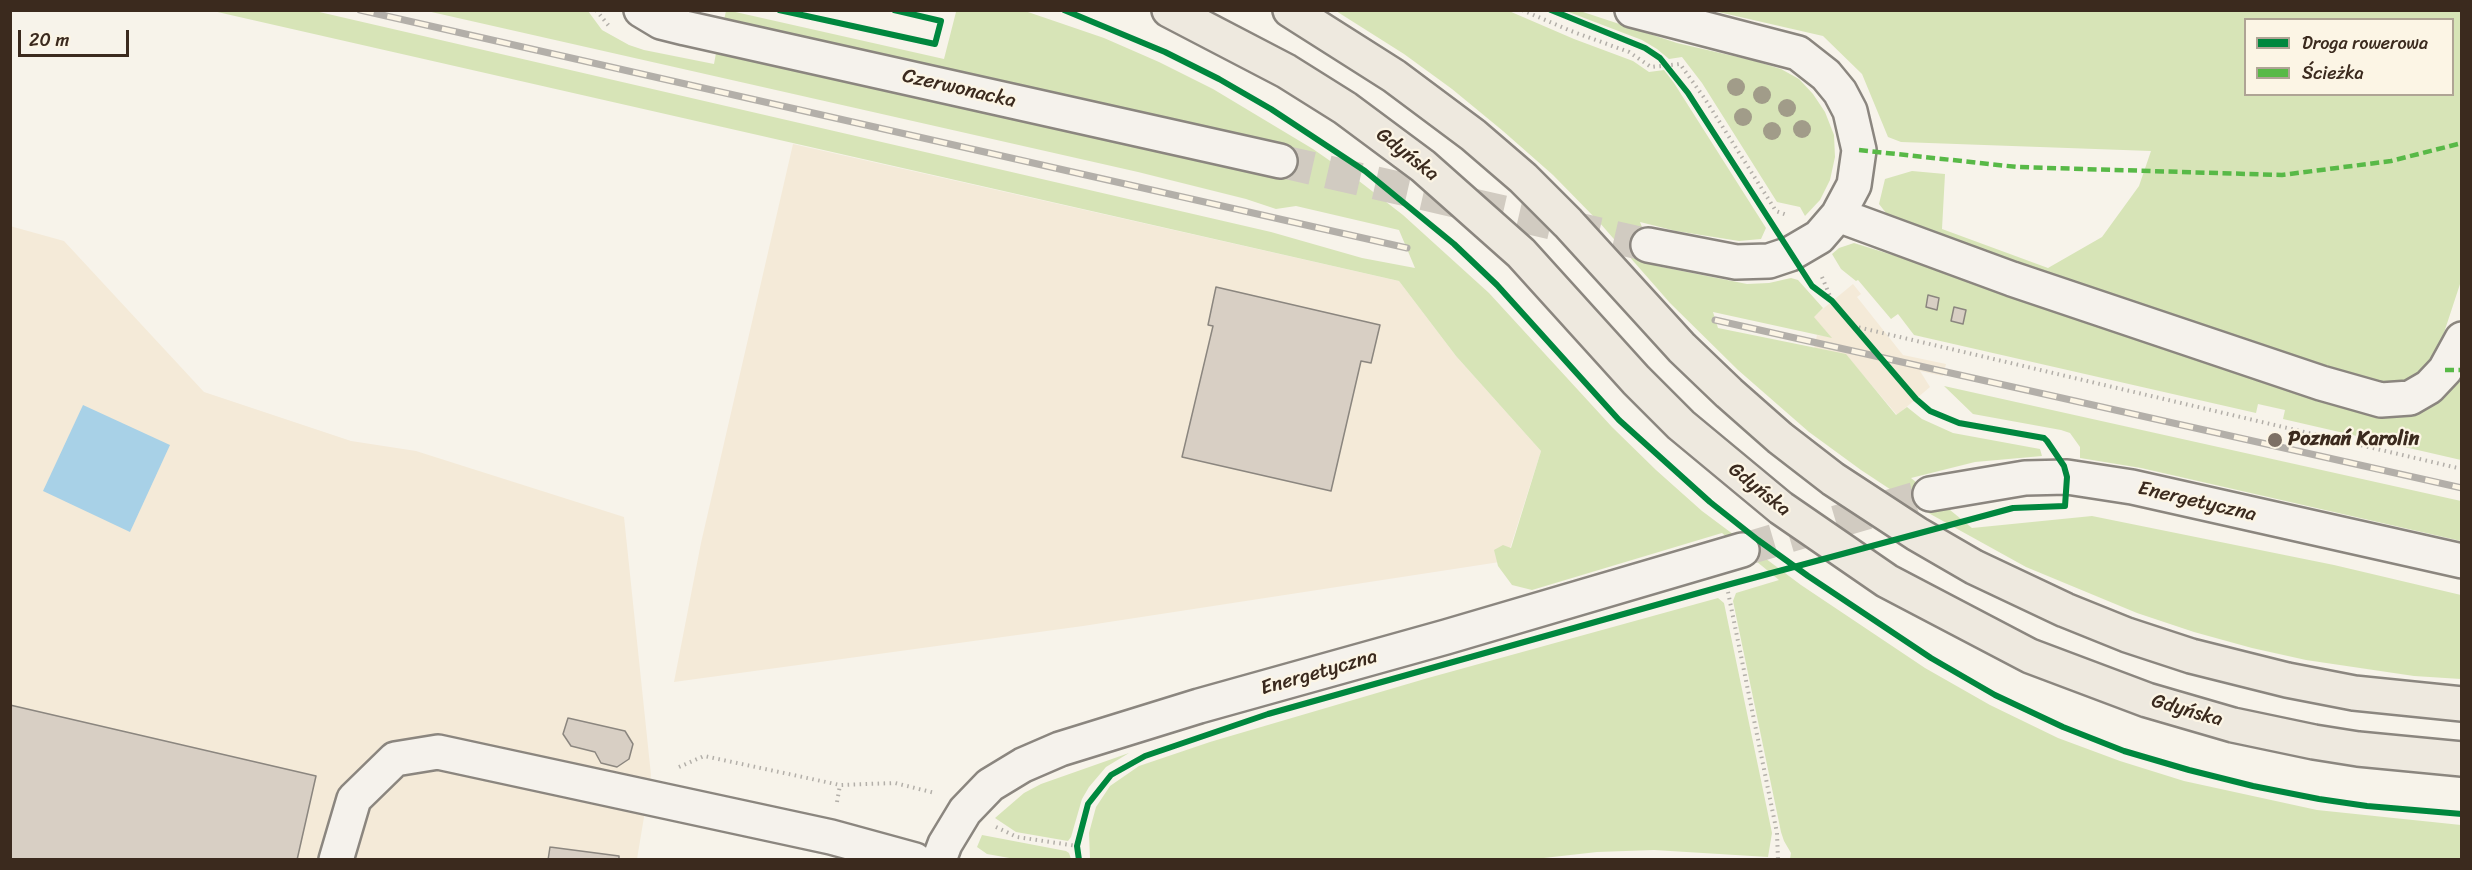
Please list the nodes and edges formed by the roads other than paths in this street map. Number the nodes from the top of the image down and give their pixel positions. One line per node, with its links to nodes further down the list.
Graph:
1 (641, 10): 5 (street, Czerwonacka)
2 (1169, 10): 13 (main road, Gdyńska)
3 (1290, 10): 12 (main road)
4 (1632, 10): 6 (street)
5 (1280, 161)
6 (1838, 215): 7 (street); 8 (street)
7 (1648, 245)
8 (2462, 339)
9 (1930, 494): 11 (street, Energetyczna)
10 (1742, 550): 18 (street, Energetyczna)
11 (2462, 561)
12 (2462, 704)
13 (2427, 756): 14 (main road, Gdyńska); 15 (street)
14 (2462, 759)
15 (2462, 769)
16 (336, 860): 17 (street)
17 (915, 860)
18 (939, 860)

